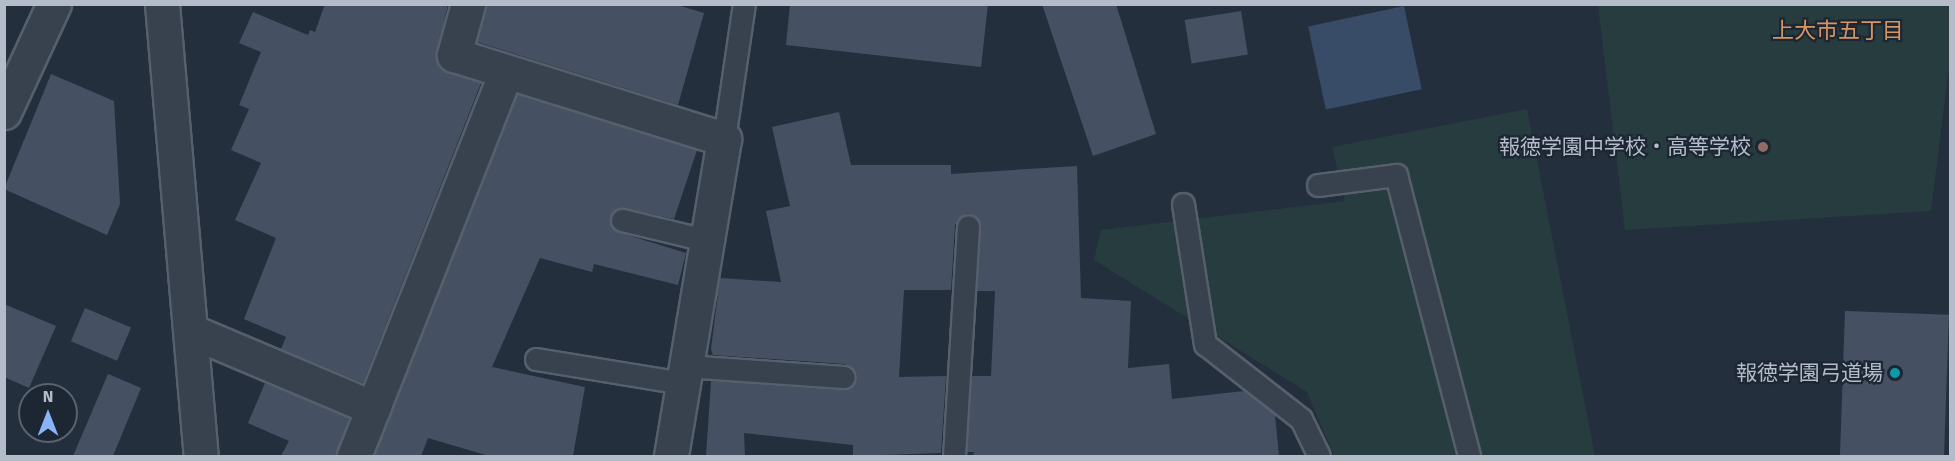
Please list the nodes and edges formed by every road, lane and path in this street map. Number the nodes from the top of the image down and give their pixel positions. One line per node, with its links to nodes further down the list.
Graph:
1 (54, 4): 6 (street)
2 (162, 4): 13 (street)
3 (468, 4): 5 (street)
4 (744, 4): 7 (lane)
5 (505, 74): 7 (street); 17 (street)
6 (4, 112)
7 (724, 139): 12 (street)
8 (1318, 185): 23 (lane)
9 (1183, 204): 22 (lane)
10 (622, 220): 12 (lane)
11 (968, 226): 21 (lane)
12 (705, 240): 15 (street)
13 (191, 331): 17 (street); 18 (street)
14 (536, 359): 15 (lane)
15 (684, 374): 16 (lane); 20 (street)
16 (844, 377)
17 (373, 408): 19 (street)
18 (201, 456)
19 (354, 456)
20 (671, 456)
21 (954, 456)
22 (1319, 456)
23 (1469, 456)

